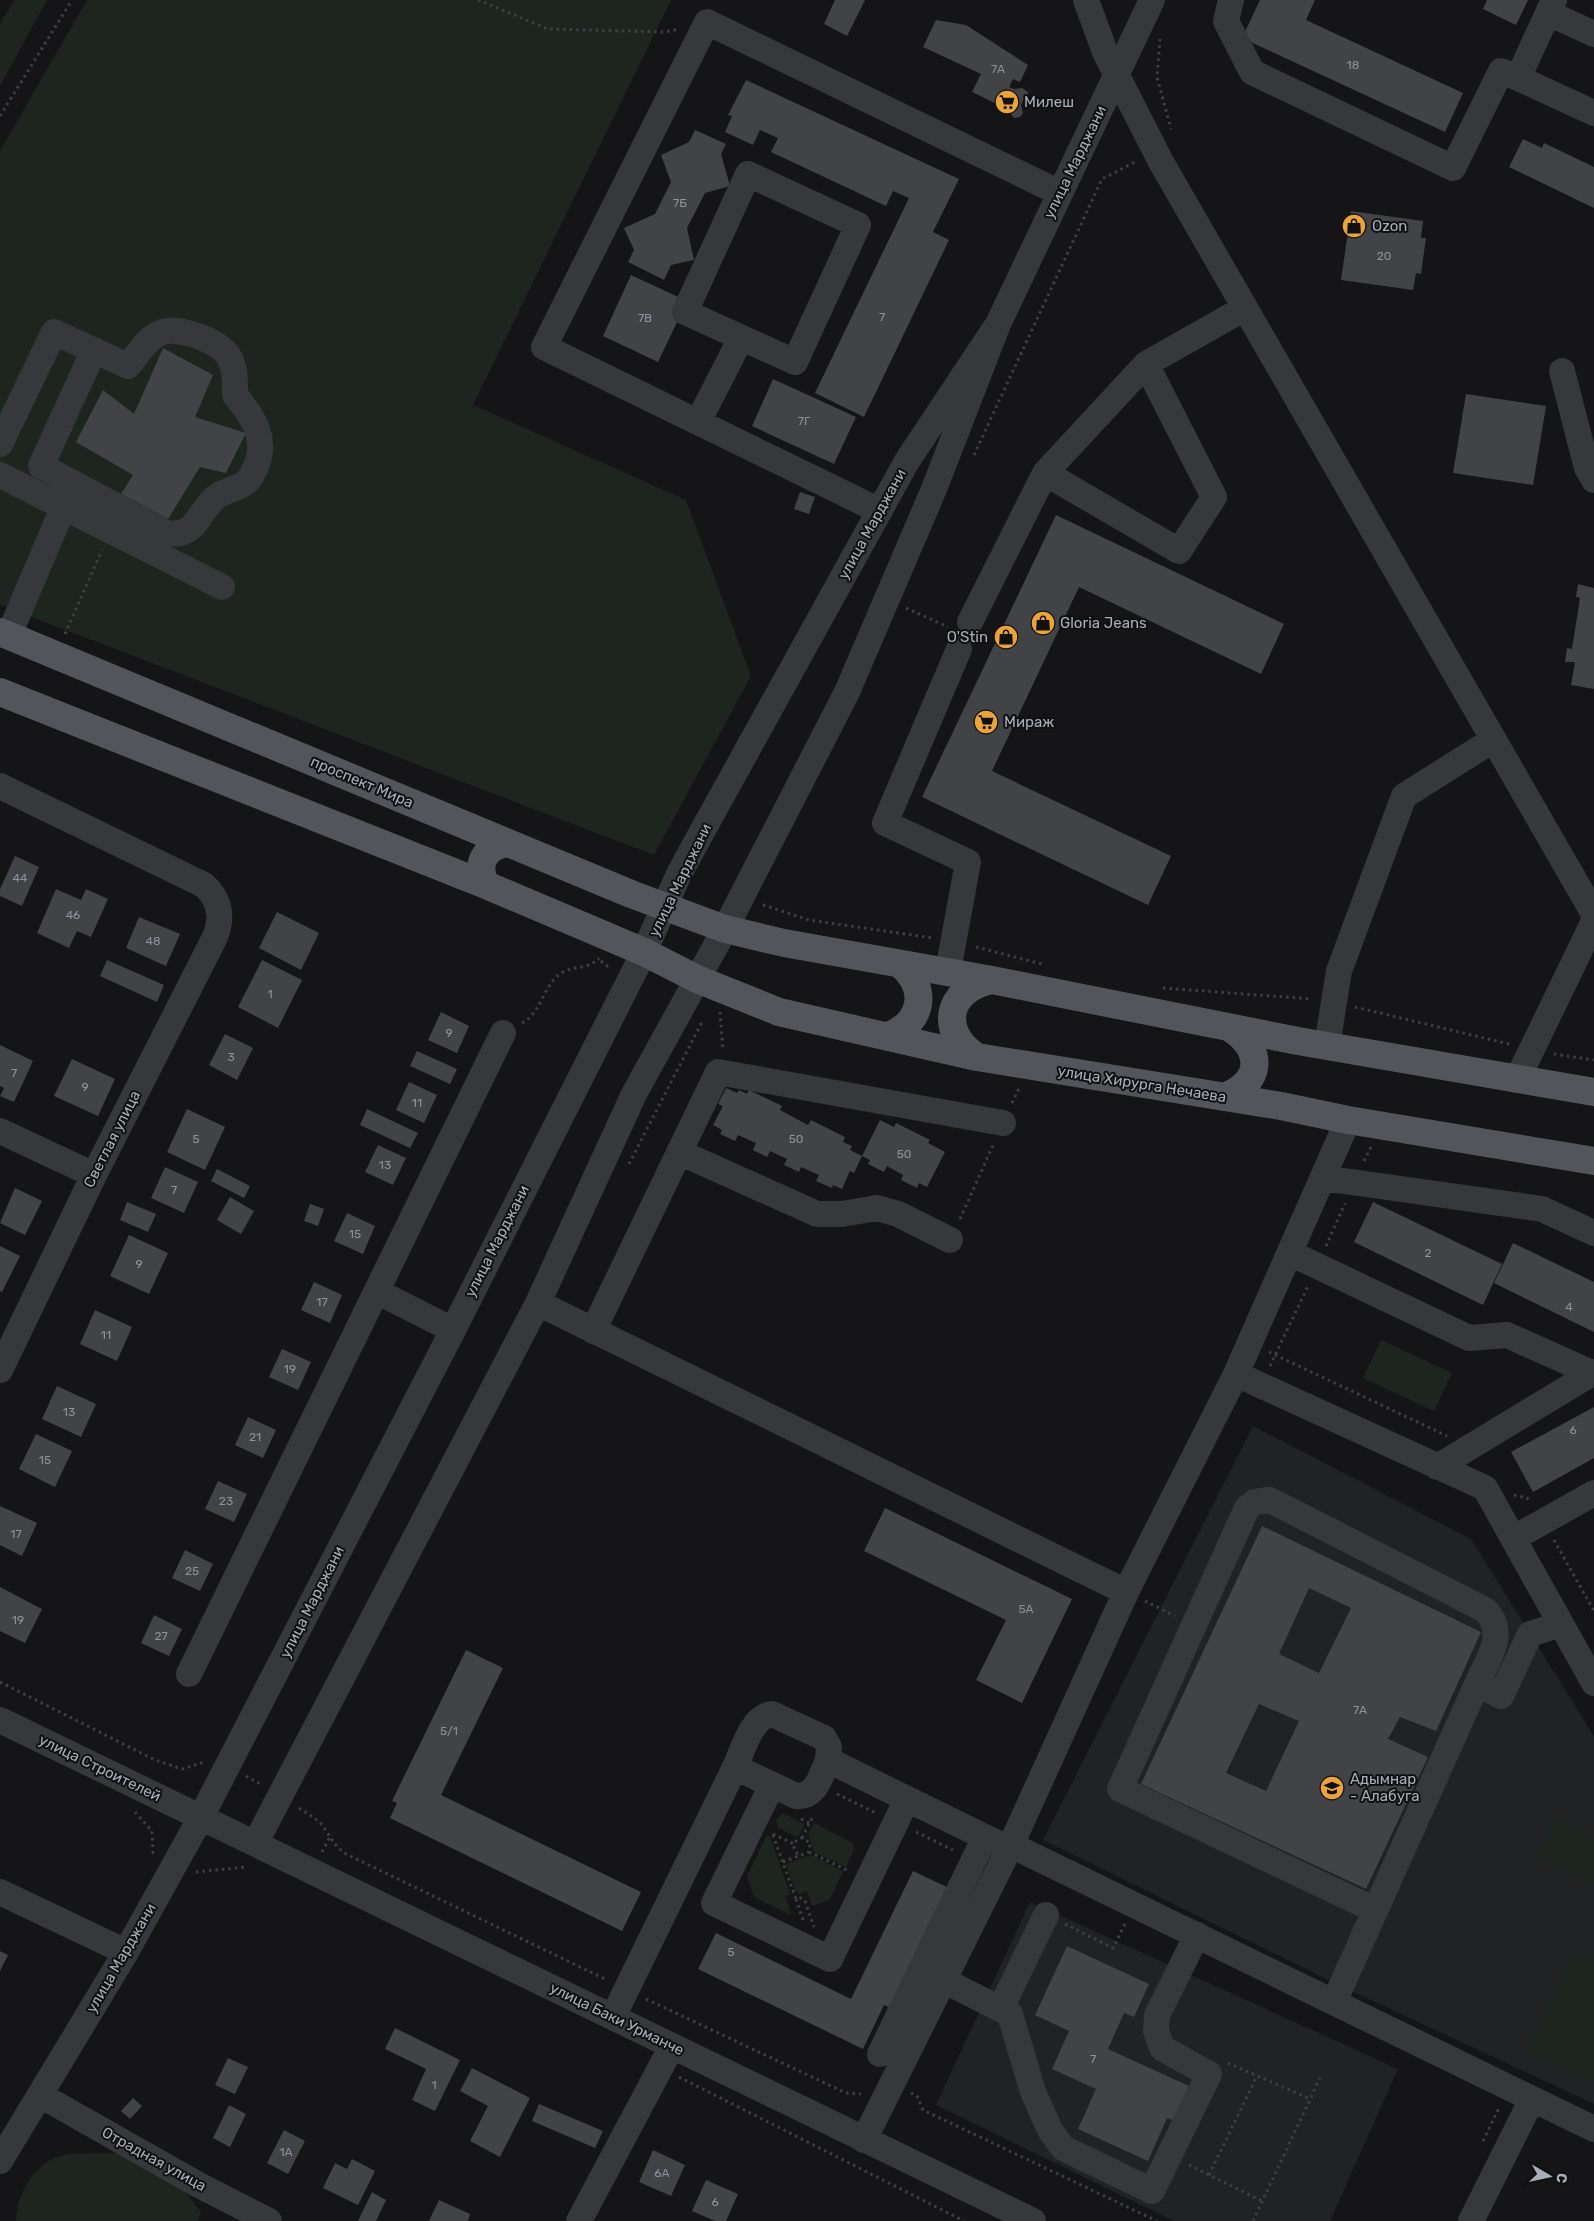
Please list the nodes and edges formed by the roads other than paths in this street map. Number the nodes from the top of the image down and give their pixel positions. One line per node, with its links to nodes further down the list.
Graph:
1 (1086, 0): 6 (street)
2 (1152, 0): 6 (street, улица Марджани)
3 (1231, 0): 7 (street)
4 (1551, 6): 5 (street); 7 (street)
5 (1594, 34)
6 (1117, 76): 9 (street, улица Марджани); 10 (street)
7 (1518, 78): 8 (street)
8 (1594, 113)
9 (1060, 193): 11 (street, улица Марджани); 16 (street)
10 (1245, 308): 14 (street); 26 (street)
11 (998, 324): 21 (street, улица Марджани); 33 (street, улица Марджани)
12 (741, 338): 12 (street); 16 (street)
13 (94, 350): 13 (street); 17 (street)
14 (1146, 364): 18 (street); 18 (street)
15 (1562, 371): 20 (street)
16 (698, 422): 21 (street)
17 (0, 444)
18 (1044, 473): 36 (street)
19 (0, 475): 22 (street)
20 (1594, 480)
21 (880, 511): 30 (street, улица Марджани)
22 (71, 512): 23 (street); 24 (street)
23 (222, 587)
24 (12, 636): 28 (main road, проспект Мира)
25 (0, 692): 29 (main road)
26 (1493, 740): 31 (street); 42 (street)
27 (0, 786): 52 (street, Светлая улица)
28 (507, 843): 29 (main road); 30 (main road, проспект Мира)
29 (486, 885): 34 (main road)
30 (666, 908): 33 (main road, проспект Мира); 34 (street, улица Марджани)
31 (1594, 914)
32 (1594, 921): 44 (street)
33 (724, 929): 35 (main road); 37 (street, улица Марджани)
34 (644, 952): 37 (main road); 59 (street, улица Марджани)
35 (900, 964): 36 (main road); 41 (main road)
36 (948, 972): 38 (main road)
37 (697, 979): 41 (main road, улица Хирурга Нечаева); 58 (street, улица Марджани)
38 (992, 980): 39 (main road); 43 (main road)
39 (1230, 1028): 42 (main road); 46 (main road)
40 (503, 1033): 57 (street)
41 (888, 1036): 43 (main road, улица Хирурга Нечаева)
42 (1327, 1046): 44 (main road)
43 (977, 1057): 46 (main road, улица Хирурга Нечаева)
44 (1518, 1080): 45 (main road)
45 (1594, 1092)
46 (1224, 1097): 47 (main road, улица Хирурга Нечаева)
47 (1348, 1120): 51 (main road, улица Хирурга Нечаева); 53 (street)
48 (1003, 1123): 50 (street)
49 (0, 1131): 52 (street)
50 (679, 1152): 55 (street); 60 (street)
51 (1594, 1161)
52 (94, 1175): 61 (street, Светлая улица)
53 (1323, 1178): 54 (street); 56 (street)
54 (1594, 1233)
55 (950, 1240)
56 (1290, 1253): 62 (street); 63 (street)
57 (378, 1292): 59 (street); 69 (street)
58 (538, 1303): 60 (street); 79 (street, улица Марджани)
59 (453, 1330): 77 (street, улица Марджани)
60 (593, 1331): 67 (street)
61 (1, 1365)
62 (1593, 1373): 64 (street)
63 (1236, 1374): 64 (street); 67 (street)
64 (1437, 1467): 66 (street)
65 (1594, 1493): 66 (street)
66 (1514, 1538): 68 (street)
67 (1126, 1592): 80 (street)
68 (1561, 1624): 70 (street); 71 (street)
69 (189, 1674)
70 (1594, 1683)
71 (1477, 1684): 82 (street); 82 (street)
72 (0, 1720): 77 (street, улица Строителей)
73 (828, 1760): 74 (street); 75 (street); 76 (street)
74 (735, 1766): 75 (street); 89 (street)
75 (772, 1785): 76 (street)
76 (907, 1799): 78 (street)
77 (201, 1817): 79 (street, улица Баки Урманче); 85 (street, улица Марджани)
78 (985, 1837): 80 (street); 90 (street)
79 (256, 1842): 89 (street, улица Баки Урманче)
80 (1010, 1847): 84 (street); 86 (street)
81 (0, 1892): 85 (street)
82 (1375, 1910): 87 (street)
83 (1046, 1915): 88 (street)
84 (1197, 1935): 87 (street); 88 (street)
85 (126, 1952): 92 (street, улица Марджани)
86 (943, 1980): 88 (street); 95 (street)
87 (1334, 2002): 93 (street)
88 (1001, 2008)
89 (613, 2017): 91 (street, улица Баки Урманче)
90 (880, 2054)
91 (666, 2057): 95 (street, улица Баки Урманче); 98 (street)
92 (40, 2095): 96 (street, улица Марджани); 97 (street, Отрадная улица)
93 (1532, 2098): 94 (street); 100 (street)
94 (1594, 2129)
95 (864, 2140): 99 (street, улица Баки Урманче)
96 (0, 2161)
97 (270, 2221)
98 (579, 2221)
99 (1033, 2221)
100 (1471, 2221)

